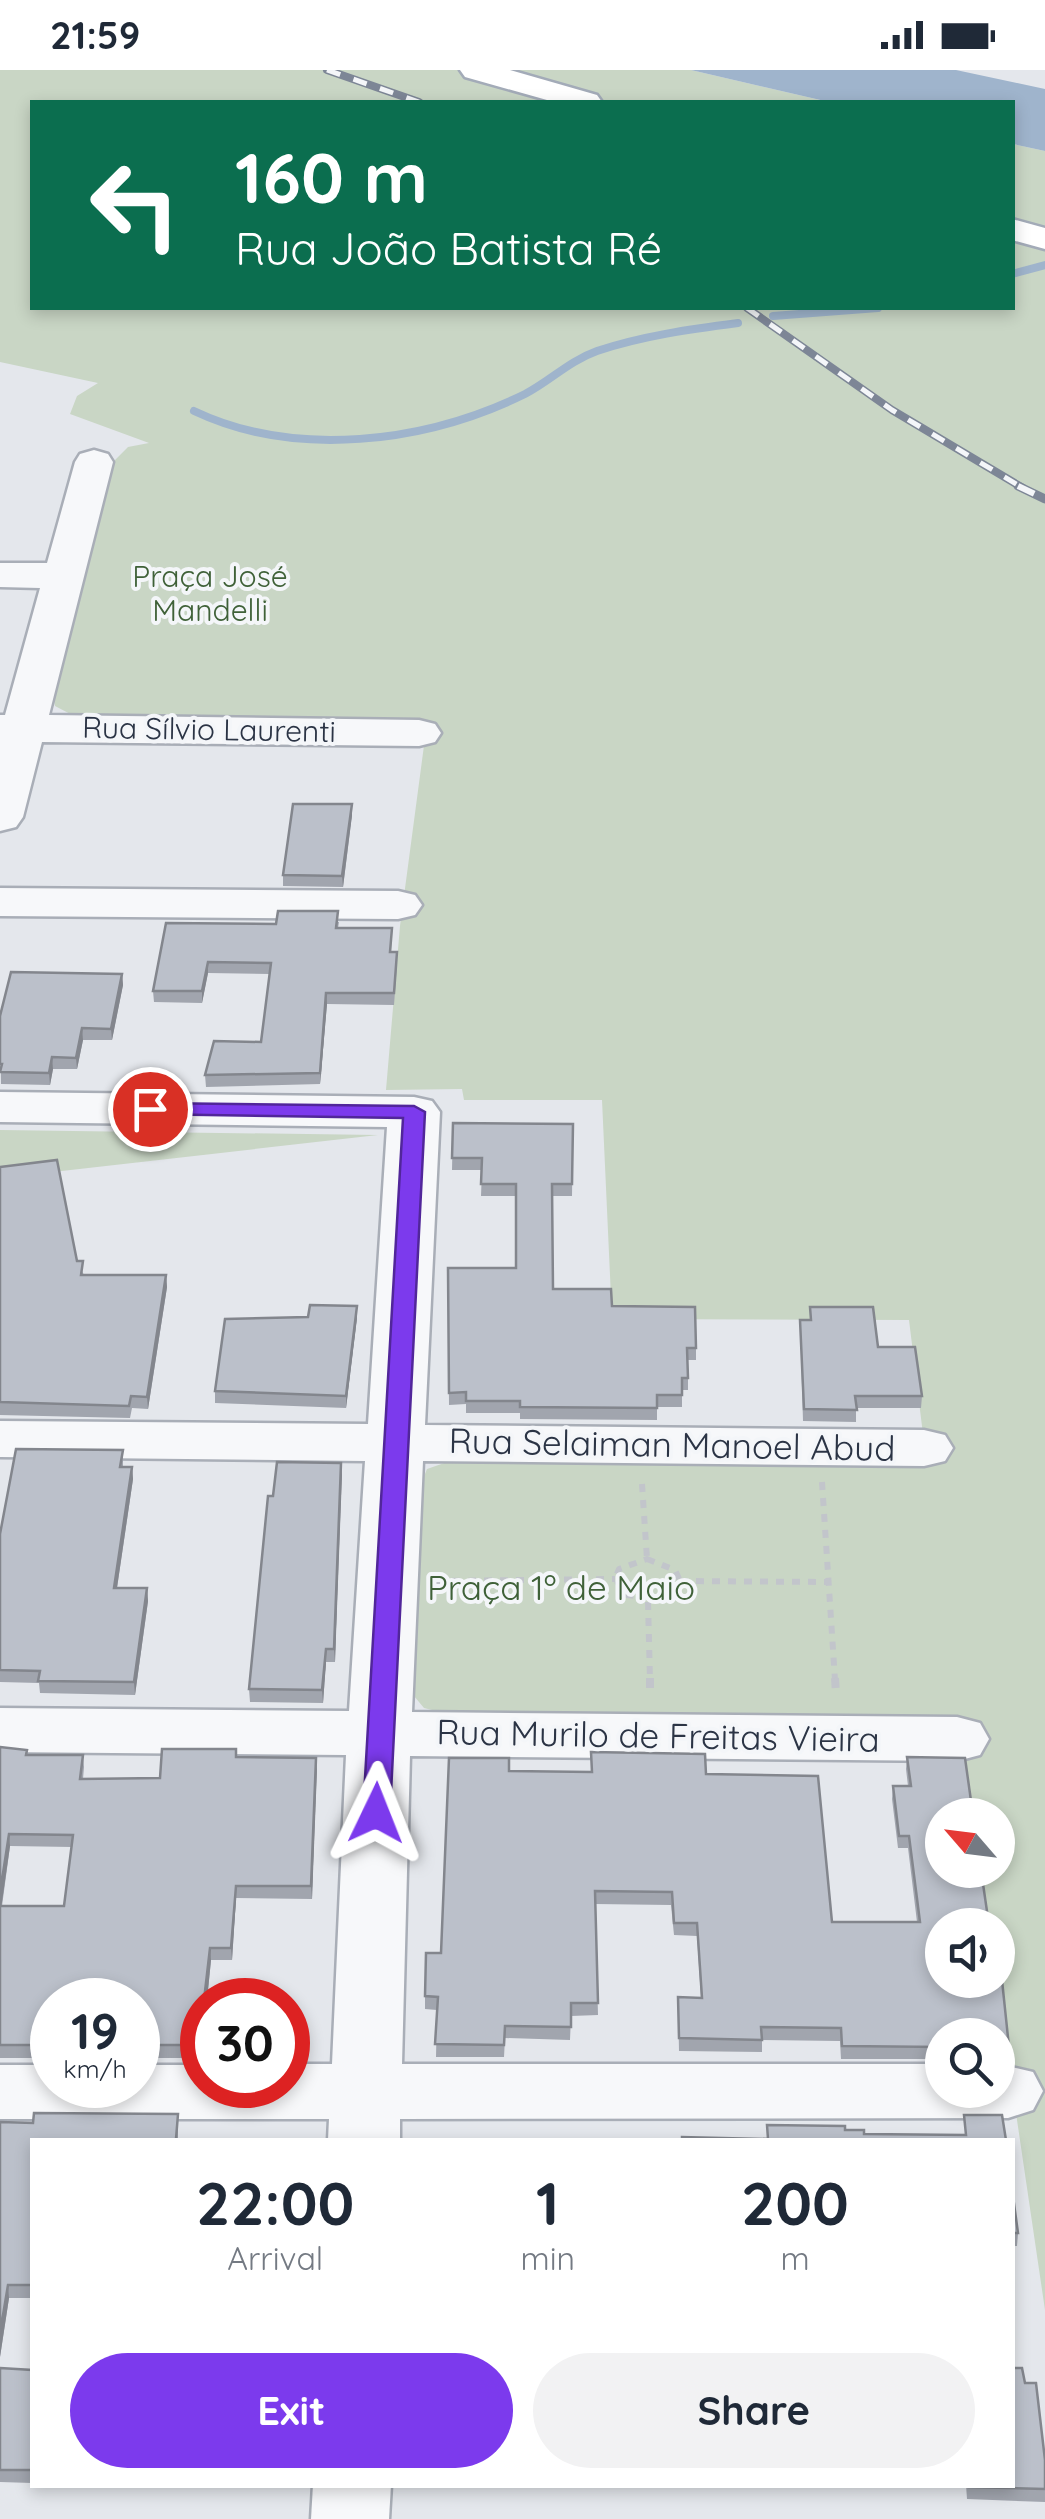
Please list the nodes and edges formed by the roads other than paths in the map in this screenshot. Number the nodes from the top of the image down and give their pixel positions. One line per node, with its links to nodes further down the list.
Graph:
1 (476, 70): 2 (main road)
2 (579, 100)
3 (1015, 230): 4 (main road)
4 (1045, 239)
5 (94, 462): 7 (street)
6 (0, 576): 7 (street)
7 (65, 576): 8 (street)
8 (12, 728): 9 (street, Rua Sílvio Laurenti); 10 (street)
9 (419, 732)
10 (0, 817)
11 (0, 902): 12 (street)
12 (398, 905)
13 (0, 1107): 15 (street)
14 (0, 1439): 15 (street, Rua Selaiman Manoel Abud)
15 (396, 1442): 16 (street, Rua Selaiman Manoel Abud); 18 (street)
16 (924, 1448)
17 (0, 1730): 18 (street, Rua Murilo de Freitas Vieira)
18 (379, 1733): 19 (street, Rua Murilo de Freitas Vieira); 22 (street)
19 (957, 1739)
20 (0, 2092): 22 (street)
21 (925, 2094): 22 (street)
22 (365, 2116)
23 (352, 2488): 24 (street)
24 (350, 2519)

